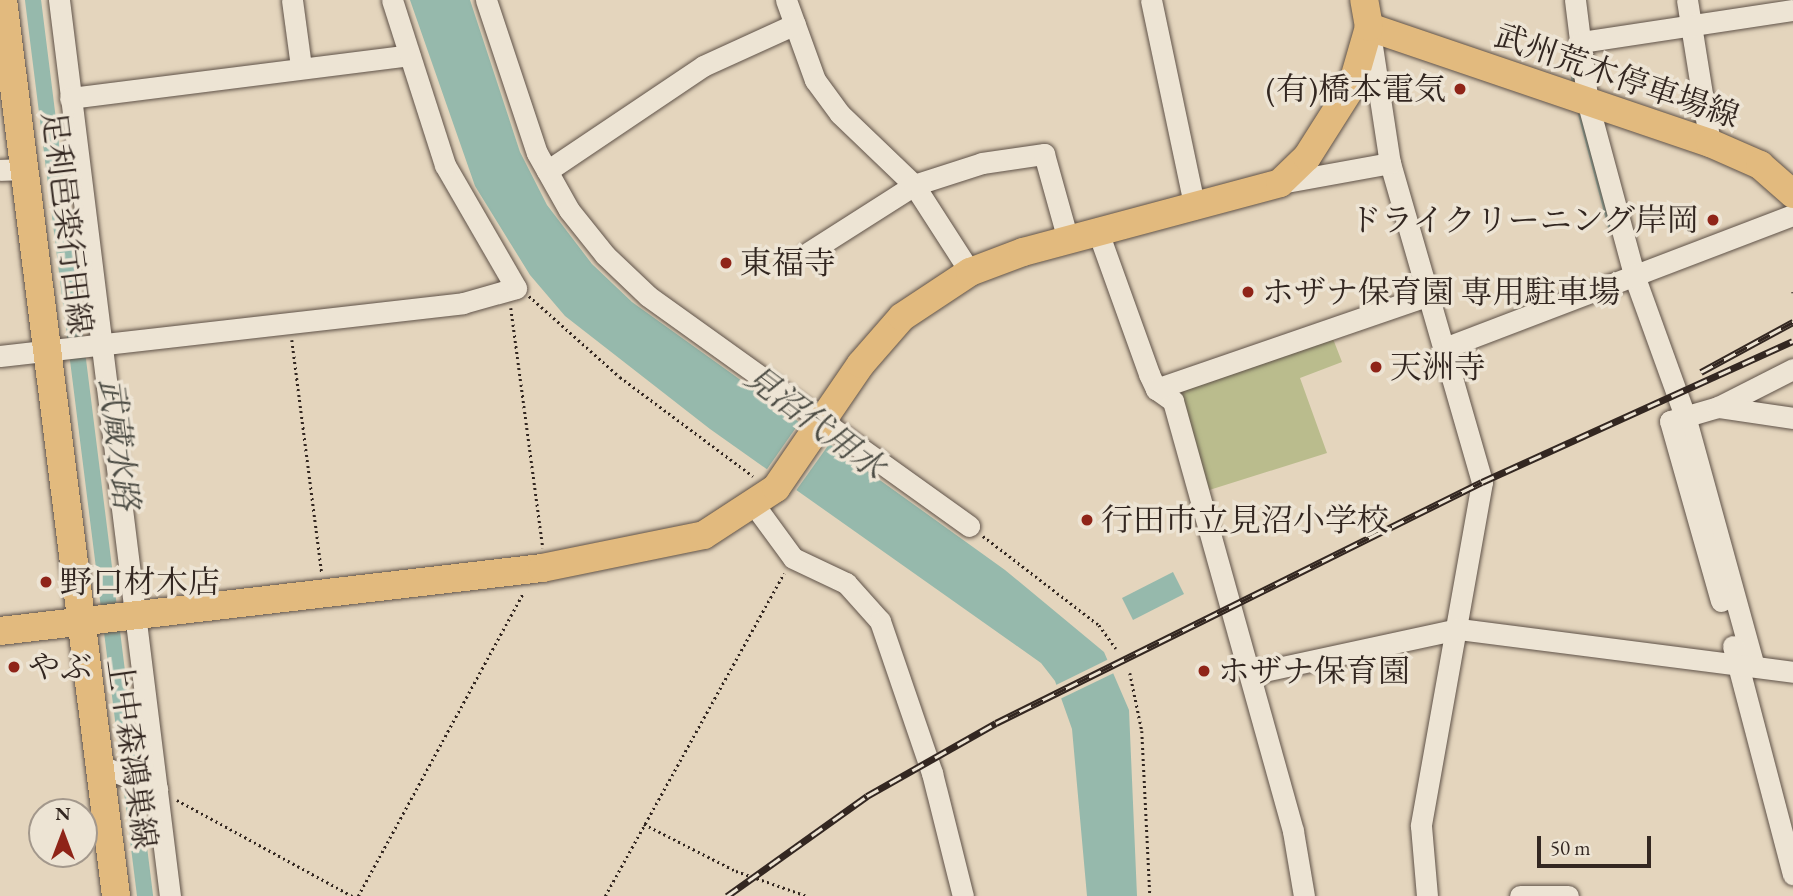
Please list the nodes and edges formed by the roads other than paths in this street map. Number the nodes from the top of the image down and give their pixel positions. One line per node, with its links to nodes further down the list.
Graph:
1 (3, 0): 22 (main road, 足利邑楽行田線)
2 (59, 0): 18 (street)
3 (292, 0): 17 (street)
4 (392, 0): 16 (street)
5 (486, 0): 23 (street)
6 (786, 0): 12 (street)
7 (1151, 0): 27 (street)
8 (1364, 0): 14 (main road)
9 (1574, 0): 15 (street)
10 (1688, 0): 13 (street)
11 (1793, 10): 13 (street)
12 (795, 24): 23 (street); 25 (street)
13 (1692, 25): 15 (street); 20 (street)
14 (1369, 27): 19 (main road, 武州荒木停車場線); 21 (street); 24 (main road)
15 (1581, 42): 19 (street)
16 (409, 55): 17 (street); 35 (street)
17 (301, 67): 18 (street)
18 (70, 98): 35 (street)
19 (1588, 104): 20 (main road, 武州荒木停車場線); 33 (street)
20 (1710, 143): 26 (main road, 武州荒木停車場線)
21 (1390, 163): 24 (street); 34 (street)
22 (12, 169): 37 (main road, 足利邑楽行田線)
23 (547, 172): 44 (street)
24 (1280, 183): 27 (main road)
25 (914, 186): 30 (street); 31 (street); 32 (street)
26 (1793, 194)
27 (1195, 208): 29 (main road)
28 (1793, 215): 33 (street)
29 (1098, 232): 30 (main road); 40 (street)
30 (1068, 240): 32 (main road)
31 (809, 252)
32 (970, 272): 44 (main road)
33 (1635, 278): 36 (street); 42 (street)
34 (1429, 295): 36 (street); 40 (street)
35 (98, 344): 37 (street); 47 (street)
36 (1447, 347): 49 (street)
37 (54, 349): 38 (street); 48 (main road, 足利邑楽行田線)
38 (0, 356)
39 (1793, 369): 41 (street)
40 (1164, 395): 53 (street)
41 (1718, 407): 42 (street); 43 (street)
42 (1685, 416): 51 (street)
43 (1793, 418)
44 (823, 422): 45 (main road); 46 (street)
45 (767, 495): 47 (main road); 59 (street)
46 (968, 526)
47 (132, 615): 48 (main road); 55 (street)
48 (79, 622): 50 (main road); 54 (main road, 上中森鴻巣線)
49 (1459, 629): 51 (street); 53 (street); 61 (street)
50 (0, 631)
51 (1746, 665): 52 (street); 56 (street)
52 (1793, 672)
53 (1250, 674): 60 (street)
54 (106, 766): 55 (street); 57 (main road, 上中森鴻巣線)
55 (154, 787): 58 (street)
56 (1793, 874)
57 (116, 896)
58 (170, 896)
59 (963, 896)
60 (1304, 896)
61 (1427, 896)
62 (1520, 896): 63 (street)
63 (1568, 896)

